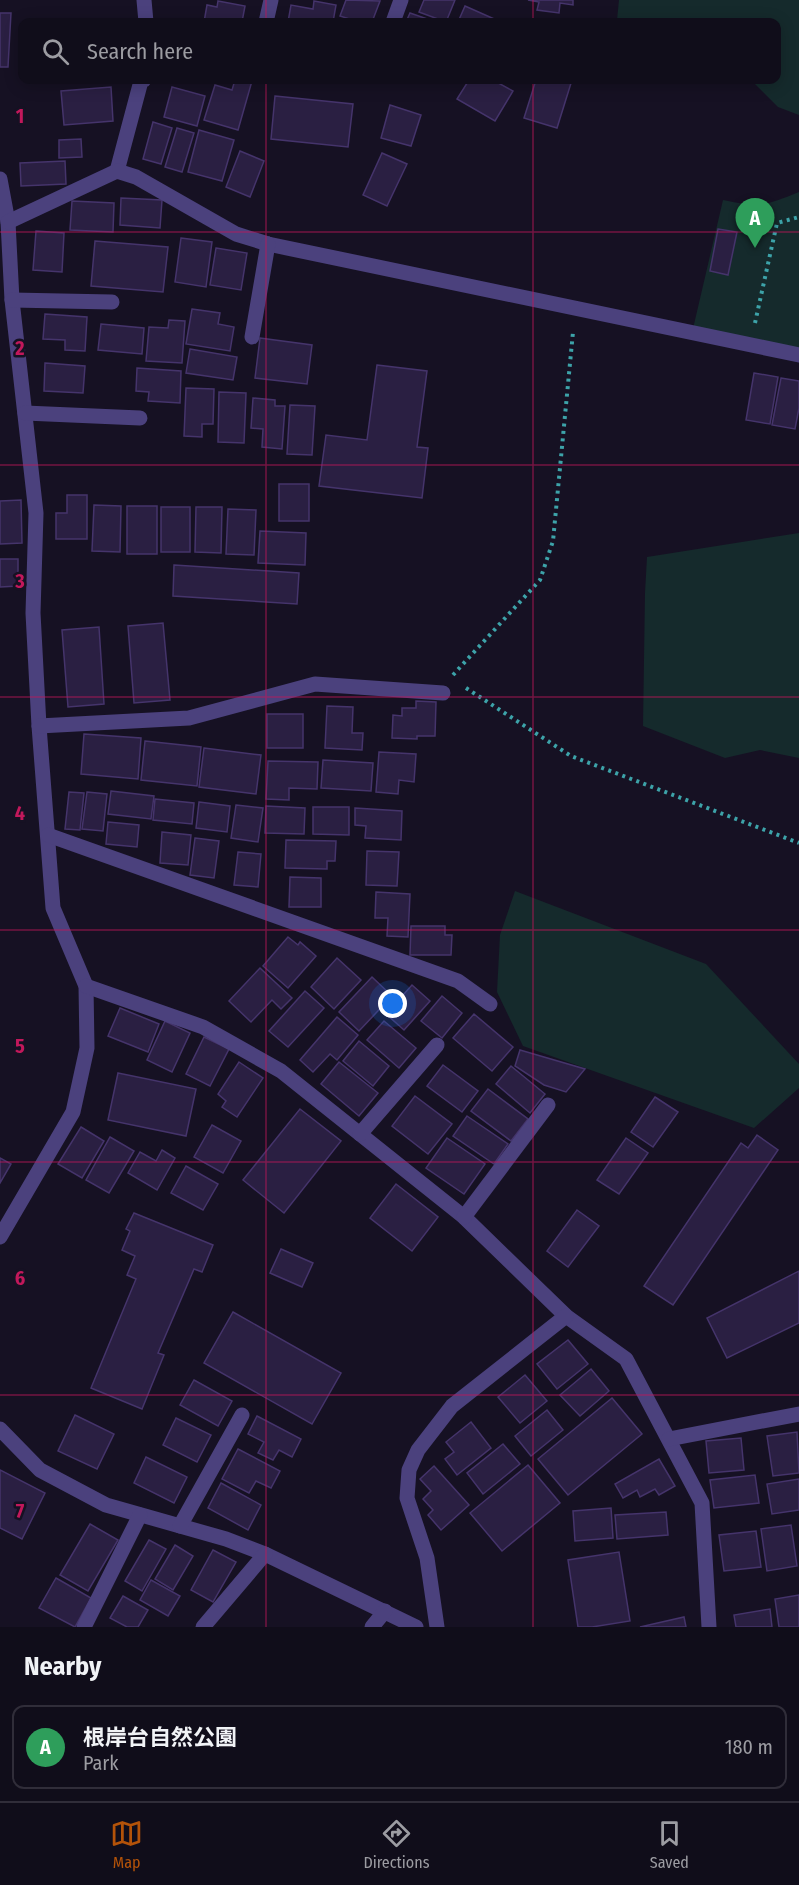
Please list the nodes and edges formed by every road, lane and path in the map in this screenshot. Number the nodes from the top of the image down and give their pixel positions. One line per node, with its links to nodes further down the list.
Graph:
1 (144, 0): 4 (street)
2 (271, 0): 5 (street)
3 (401, 0): 6 (street)
4 (146, 18)
5 (267, 18)
6 (394, 18)
7 (140, 84): 8 (street)
8 (117, 171): 11 (street); 12 (street)
9 (0, 179): 11 (street)
10 (799, 217): 16 (path)
11 (8, 222): 13 (street)
12 (268, 244): 15 (street); 17 (street)
13 (12, 300): 14 (street); 19 (street)
14 (112, 302)
15 (575, 308): 18 (street); 21 (path)
16 (765, 327)
17 (252, 337)
18 (799, 355)
19 (25, 413): 20 (street); 23 (street)
20 (140, 418)
21 (450, 678): 22 (path); 25 (path)
22 (443, 693): 23 (street)
23 (39, 726): 24 (street)
24 (48, 835): 26 (street); 27 (street)
25 (799, 843)
26 (86, 986): 30 (street); 32 (street)
27 (490, 1004)
28 (437, 1045): 30 (street)
29 (548, 1105): 31 (street)
30 (360, 1134): 31 (street)
31 (464, 1217): 33 (street)
32 (0, 1237)
33 (566, 1316): 37 (street); 46 (street)
34 (799, 1414): 37 (street)
35 (242, 1415): 39 (street)
36 (0, 1429): 38 (street)
37 (669, 1439): 47 (street)
38 (140, 1515): 39 (street); 42 (street)
39 (180, 1526): 40 (street)
40 (265, 1554): 41 (street); 43 (street)
41 (385, 1611): 44 (street); 45 (street)
42 (84, 1627)
43 (203, 1627)
44 (372, 1627)
45 (416, 1627)
46 (437, 1627)
47 (709, 1627)

